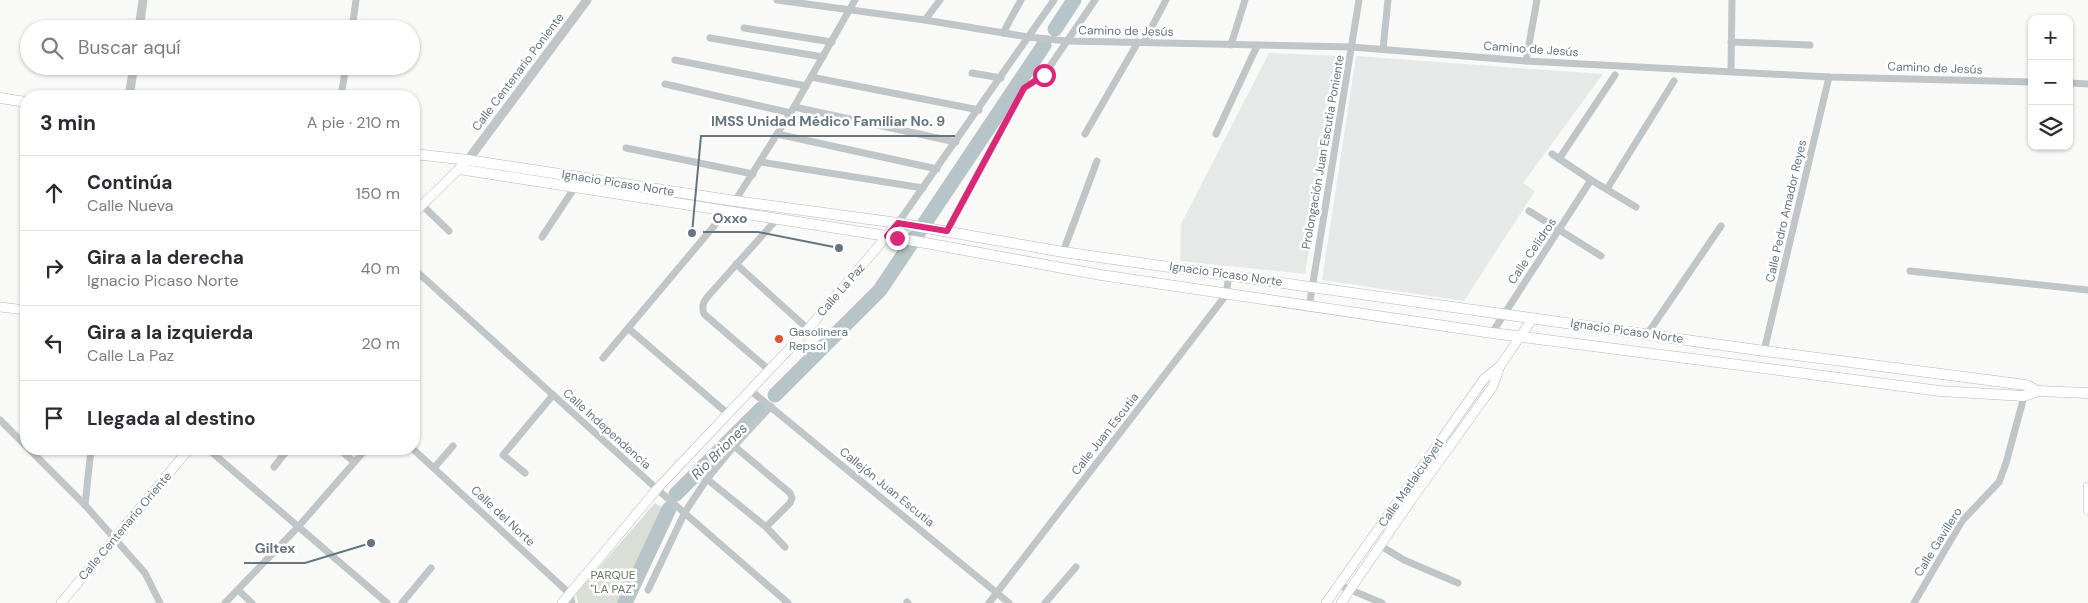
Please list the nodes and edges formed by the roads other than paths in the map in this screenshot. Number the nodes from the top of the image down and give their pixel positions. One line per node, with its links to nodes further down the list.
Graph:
1 (143, 0): 18 (street)
2 (356, 0): 19 (street)
3 (587, 0): 65 (street, Calle Centenario Poniente)
4 (777, 0): 16 (street, Camino de Jesús)
5 (855, 0): 17 (street)
6 (940, 0): 20 (street)
7 (1021, 0): 22 (street)
8 (1054, 0): 24 (street, Calle La Paz)
9 (1096, 0): 25 (street)
10 (1166, 0): 27 (street)
11 (1244, 0): 29 (street)
12 (1359, 0): 32 (street, Prolongación Juan Escutia Poniente)
13 (1388, 0): 33 (street)
14 (1537, 0): 36 (street)
15 (1732, 0): 28 (street)
16 (809, 2): 17 (street, Camino de Jesús)
17 (850, 10): 20 (street, Camino de Jesús); 26 (street)
18 (140, 20)
19 (353, 20)
20 (925, 20): 22 (street, Camino de Jesús)
21 (744, 28): 26 (street)
22 (1003, 33): 24 (street, Camino de Jesús)
23 (710, 38): 34 (street)
24 (1028, 38): 25 (street, Camino de Jesús); 44 (street, Calle La Paz)
25 (1067, 41): 27 (street, Camino de Jesús); 83 (street)
26 (832, 42): 34 (street)
27 (1141, 42): 29 (street, Camino de Jesús); 58 (street)
28 (1731, 42): 30 (street); 37 (street)
29 (1231, 45): 31 (street, Camino de Jesús)
30 (1810, 45)
31 (1256, 46): 32 (street, Camino de Jesús); 59 (street)
32 (1352, 47): 33 (street, Camino de Jesús); 94 (street, Prolongación Juan Escutia Poniente)
33 (1383, 50): 36 (street, Camino de Jesús)
34 (823, 57): 42 (street)
35 (675, 60): 50 (street)
36 (1526, 60): 37 (street, Camino de Jesús)
37 (1731, 71): 43 (street, Camino de Jesús)
38 (972, 72): 44 (street)
39 (132, 75): 51 (street)
40 (344, 75): 52 (street)
41 (1615, 75): 64 (street)
42 (811, 77): 50 (street); 56 (street)
43 (1829, 77): 46 (street, Camino de Jesús); 107 (street, Calle Pedro Amador Reyes)
44 (1001, 78): 56 (street, Calle La Paz)
45 (1674, 81): 74 (street)
46 (2028, 82)
47 (2073, 83): 49 (street)
48 (665, 84): 55 (street)
49 (2088, 84)
50 (806, 86): 55 (street)
51 (130, 90)
52 (342, 90)
53 (0, 98): 54 (main road)
54 (20, 101)
55 (792, 110): 57 (street); 60 (street)
56 (979, 110): 60 (street, Calle La Paz)
57 (778, 134): 67 (street); 69 (street)
58 (1085, 134)
59 (1216, 134)
60 (956, 142): 69 (street, Calle La Paz)
61 (626, 148): 70 (street)
62 (1552, 154): 64 (street)
63 (420, 155): 65 (main road, Ignacio Picaso Norte)
64 (1559, 159): 71 (street)
65 (468, 160): 68 (main road); 75 (main road, Ignacio Picaso Norte)
66 (1097, 161): 88 (street)
67 (760, 162): 70 (street); 73 (street)
68 (459, 169): 72 (main road, Ignacio Picaso Norte); 76 (main road)
69 (937, 169): 73 (street, Calle La Paz)
70 (753, 174): 75 (street)
71 (1591, 180): 74 (street); 84 (street, Calle Celidros)
72 (575, 187): 78 (main road, Ignacio Picaso Norte); 87 (street)
73 (923, 188): 81 (street, Calle La Paz)
74 (1607, 189): 77 (street)
75 (735, 201): 78 (street); 81 (main road, Ignacio Picaso Norte)
76 (422, 205): 85 (street)
77 (1636, 207)
78 (726, 211): 80 (main road, Ignacio Picaso Norte); 102 (street)
79 (1529, 211): 84 (street)
80 (777, 219): 86 (main road, Ignacio Picaso Norte); 90 (street)
81 (898, 223): 83 (main road, Ignacio Picaso Norte); 86 (main road, Calle La Paz)
82 (1721, 226): 105 (street)
83 (947, 231): 88 (main road, Ignacio Picaso Norte)
84 (1560, 231): 89 (street); 100 (street, Calle Celidros)
85 (449, 232)
86 (887, 236): 96 (main road, Ignacio Picaso Norte); 103 (main road, Calle La Paz)
87 (542, 238)
88 (1063, 252): 93 (main road, Ignacio Picaso Norte)
89 (1601, 256)
90 (736, 264): 103 (street); 110 (street)
91 (1910, 271): 95 (street)
92 (420, 274): 115 (street, Calle Independencia)
93 (1229, 275): 94 (main road, Ignacio Picaso Norte); 96 (street, Calle Juan Escutia)
94 (1312, 286): 98 (street, Prolongación Juan Escutia Poniente); 100 (main road, Ignacio Picaso Norte)
95 (2088, 290)
96 (1226, 295): 98 (main road, Ignacio Picaso Norte); 153 (street, Calle Juan Escutia)
97 (0, 307): 99 (main road)
98 (1309, 307): 104 (main road, Ignacio Picaso Norte)
99 (20, 309)
100 (1504, 314): 101 (main road, Ignacio Picaso Norte); 104 (street, Calle Celidros)
101 (1533, 318): 105 (main road, Ignacio Picaso Norte); 106 (main road, Calle Matlalcuéyetl)
102 (630, 329): 108 (street); 118 (street)
103 (808, 329): 110 (main road, Calle La Paz)
104 (1492, 333): 106 (main road, Ignacio Picaso Norte)
105 (1648, 333): 107 (main road, Ignacio Picaso Norte)
106 (1520, 337): 109 (main road, Calle Matlalcuéyetl); 116 (main road, Ignacio Picaso Norte)
107 (1764, 351): 111 (main road, Ignacio Picaso Norte)
108 (604, 358)
109 (1500, 366): 144 (main road, Calle Matlalcuéyetl); 149 (main road, Calle Matlalcuéyetl)
110 (769, 370): 112 (main road, Calle La Paz)
111 (2026, 385): 113 (main road, Ignacio Picaso Norte); 116 (street, Calle Gavillero)
112 (750, 390): 117 (street, Callejón Juan Escutia); 118 (main road, Calle La Paz)
113 (2038, 391): 114 (main road, Ignacio Picaso Norte); 116 (main road, Ignacio Picaso Norte)
114 (2088, 393)
115 (553, 395): 134 (street); 137 (street, Calle Independencia)
116 (2024, 396): 169 (street, Calle Gavillero)
117 (771, 406): 122 (street); 153 (street, Callejón Juan Escutia)
118 (727, 413): 137 (main road, Calle La Paz)
119 (0, 420): 120 (street)
120 (20, 440)
121 (453, 446): 133 (street)
122 (734, 446): 135 (street); 142 (street)
123 (35, 455): 138 (street)
124 (90, 455): 138 (street)
125 (184, 455): 143 (main road, Calle Centenario Oriente)
126 (215, 455): 141 (street)
127 (283, 455): 132 (street)
128 (346, 455): 131 (street)
129 (360, 455): 131 (street)
130 (420, 455): 133 (street, Calle del Norte)
131 (354, 462): 141 (street)
132 (274, 467)
133 (434, 468): 154 (street, Calle del Norte)
134 (524, 473)
135 (707, 479): 140 (street); 142 (street)
136 (2088, 487): 139 (main road)
137 (657, 489): 140 (street, Calle Independencia); 154 (main road, Calle La Paz)
138 (85, 505): 143 (street)
139 (2088, 510)
140 (685, 512): 151 (street); 162 (street, Calle Independencia)
141 (298, 527): 150 (street); 159 (street)
142 (766, 527): 145 (street)
143 (115, 538): 155 (main road, Calle Centenario Oriente); 156 (street)
144 (1381, 546): 148 (street); 152 (main road, Calle Matlalcuéyetl)
145 (785, 547)
146 (1076, 567): 165 (street)
147 (431, 568): 160 (street)
148 (1458, 583)
149 (1339, 585): 152 (street); 166 (main road, Calle Matlalcuéyetl)
150 (238, 590): 157 (street); 158 (street)
151 (648, 590)
152 (1350, 590): 167 (main road, Calle Matlalcuéyetl); 168 (street)
153 (997, 593): 163 (street, Calle Juan Escutia); 164 (street, Callejón Juan Escutia)
154 (571, 598): 161 (main road, Calle La Paz)
155 (60, 603)
156 (160, 603)
157 (225, 603)
158 (252, 603)
159 (386, 603)
160 (402, 603)
161 (562, 603)
162 (788, 603)
163 (989, 603)
164 (1009, 603)
165 (1045, 603)
166 (1326, 603)
167 (1341, 603)
168 (1382, 603)
169 (1914, 603)

